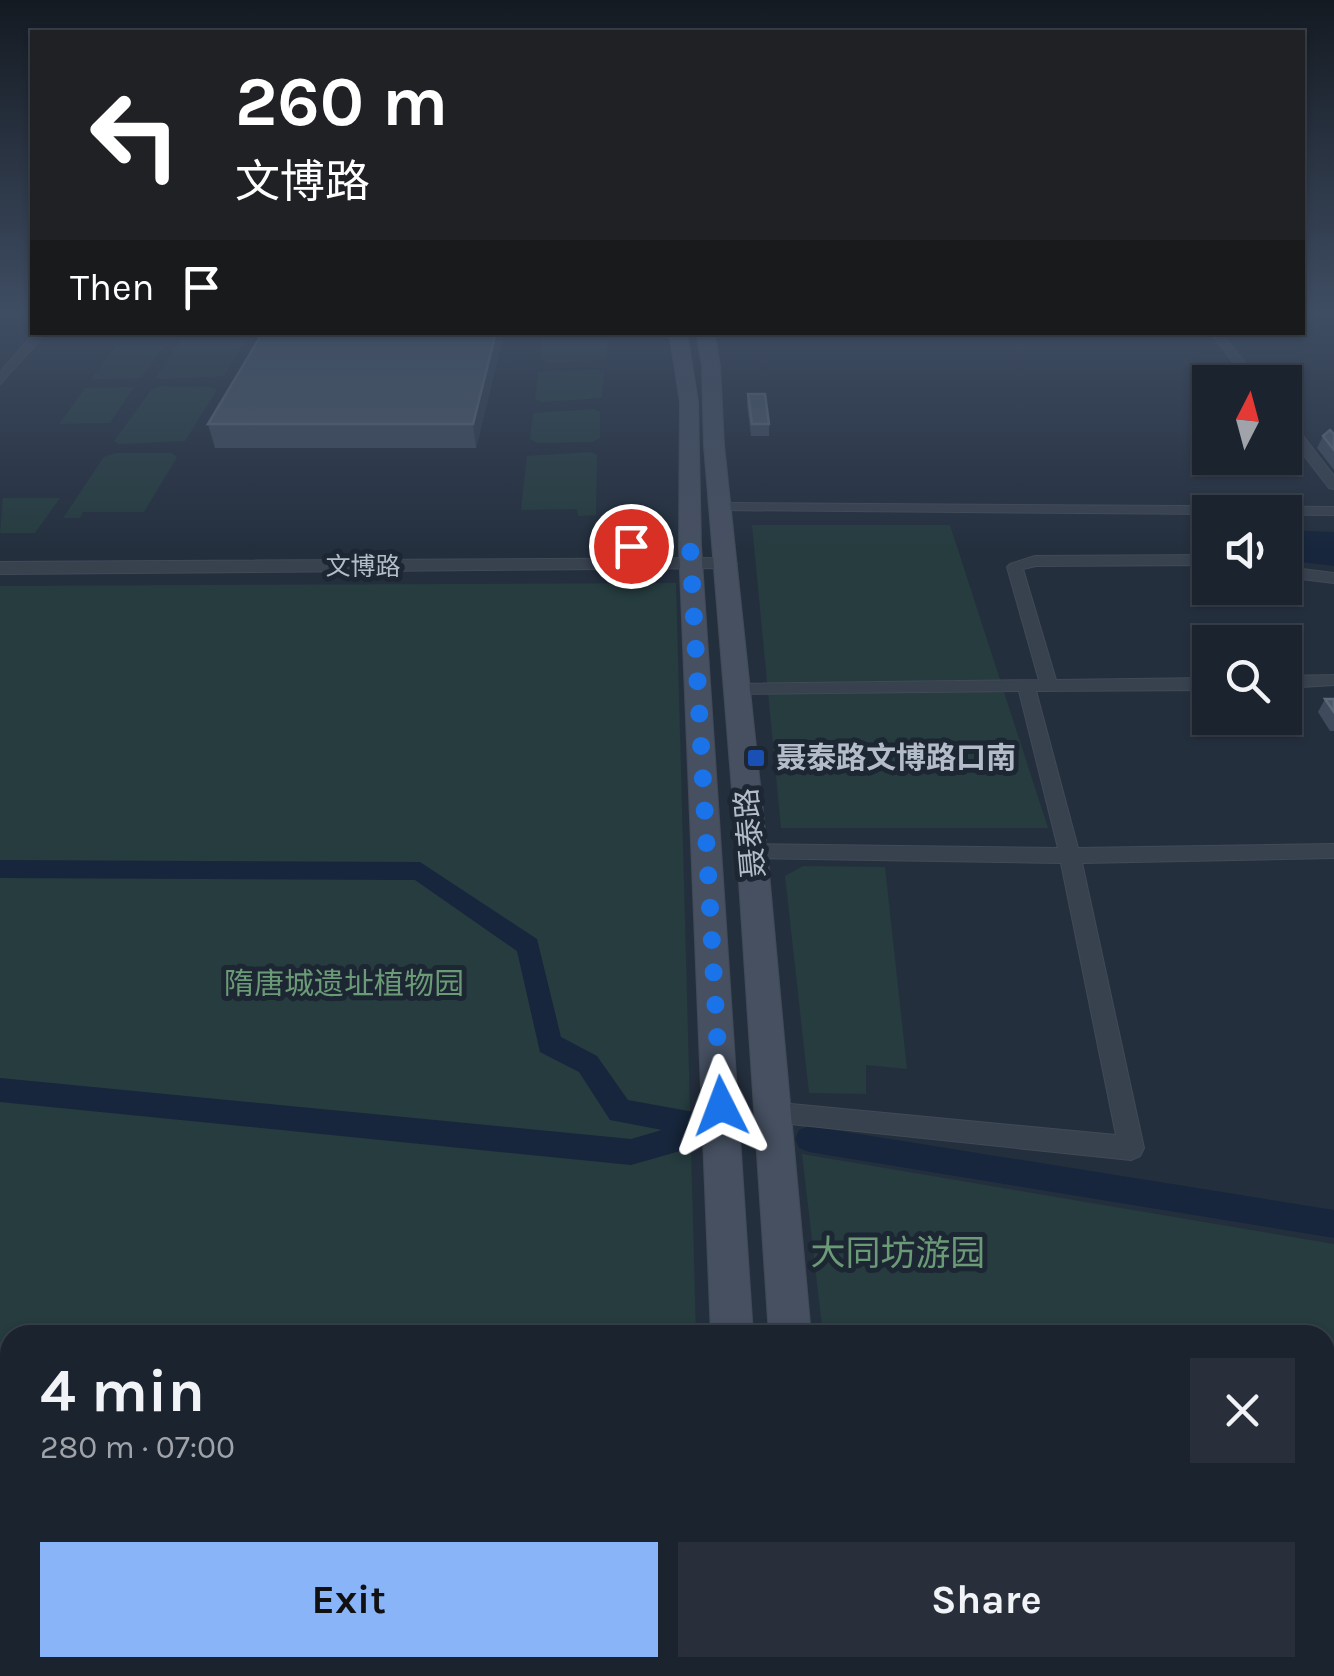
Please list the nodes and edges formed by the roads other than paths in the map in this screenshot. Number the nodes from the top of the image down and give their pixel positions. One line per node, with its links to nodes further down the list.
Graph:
1 (687, 393): 9 (main road, 聂泰路)
2 (711, 393): 5 (main road, 聂泰路)
3 (1302, 444): 4 (street)
4 (1334, 485)
5 (722, 507): 6 (street); 8 (main road, 聂泰路)
6 (1334, 511)
7 (0, 550): 9 (street, 文博路)
8 (725, 554): 9 (street, 文博路); 18 (main road, 聂泰路)
9 (690, 555): 11 (street, 文博路); 23 (main road, 聂泰路)
10 (1192, 560): 17 (street)
11 (0, 568)
12 (1302, 574): 13 (street)
13 (1334, 578)
14 (1334, 680): 15 (street)
15 (1302, 681)
16 (1192, 684): 17 (street)
17 (1037, 686): 18 (street); 21 (street)
18 (736, 688): 19 (main road, 聂泰路)
19 (752, 851): 21 (street); 22 (main road, 聂泰路)
20 (1334, 851): 21 (street)
21 (1070, 856): 22 (street)
22 (770, 1113): 24 (main road, 聂泰路)
23 (731, 1325)
24 (789, 1325)

